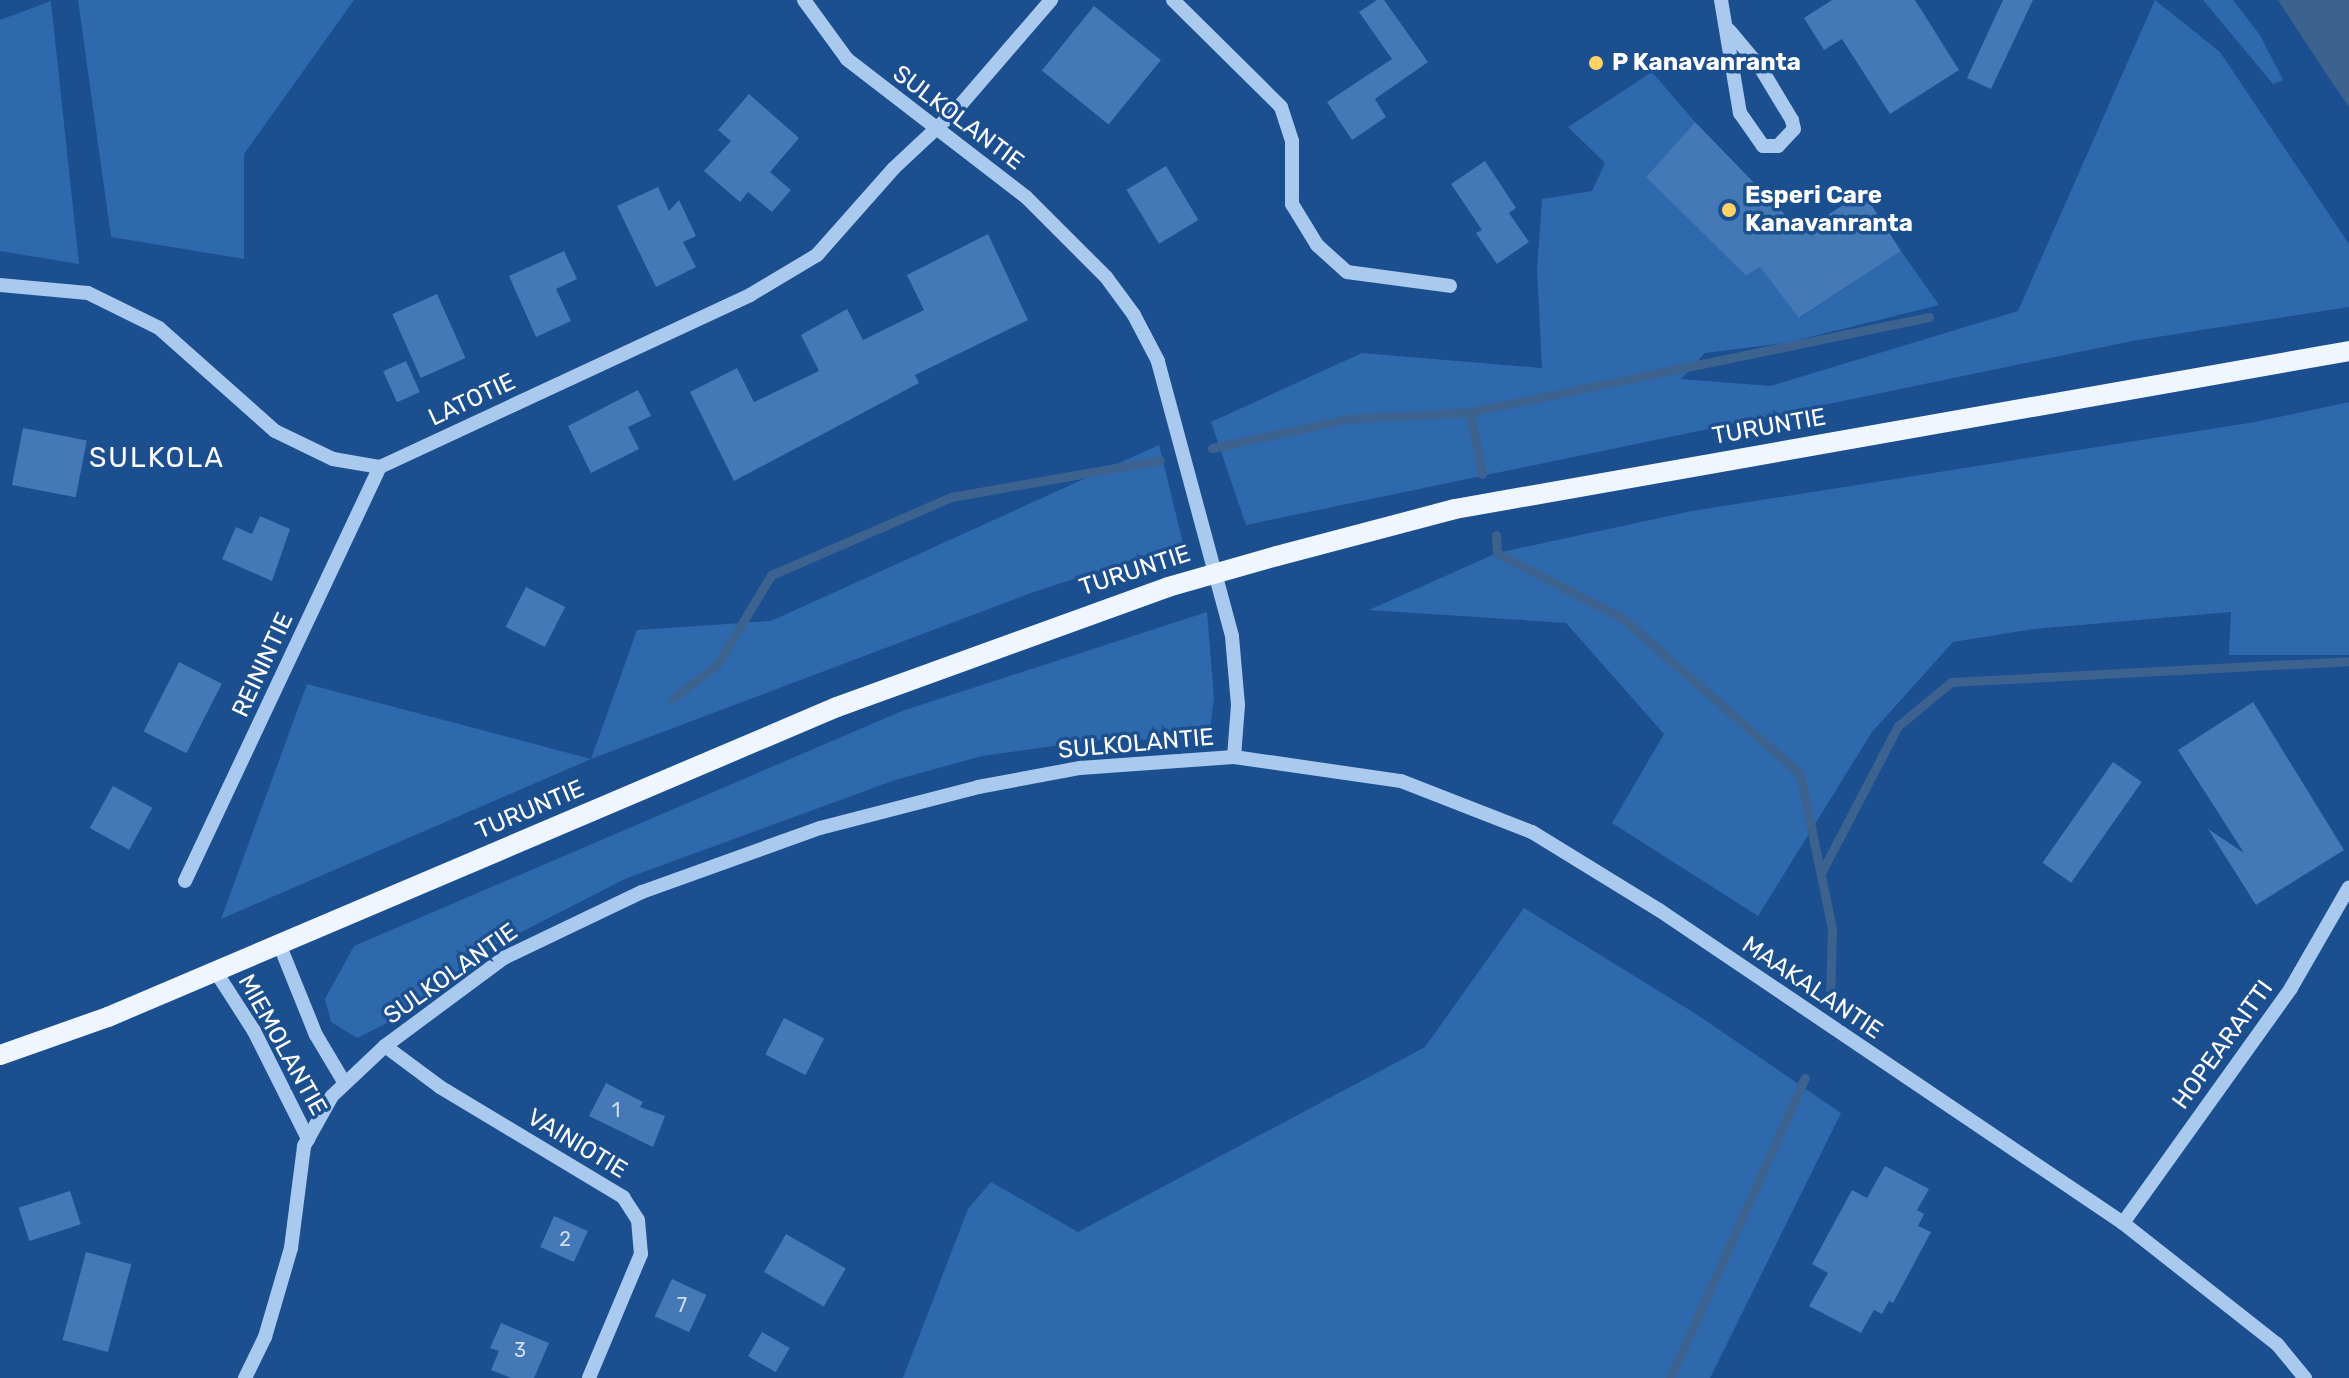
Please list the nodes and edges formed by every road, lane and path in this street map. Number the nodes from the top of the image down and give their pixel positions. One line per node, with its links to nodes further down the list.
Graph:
1 (804, 0): 6 (street, SULKOLANTIE)
2 (1051, 0): 6 (street, LATOTIE)
3 (1173, 0): 8 (street)
4 (1721, 0): 5 (street)
5 (1729, 30): 5 (street)
6 (934, 129): 10 (street, LATOTIE); 11 (street, SULKOLANTIE)
7 (0, 285): 10 (street)
8 (1450, 286)
9 (2349, 351): 14 (main road, TURUNTIE, bridge)
10 (380, 467): 12 (street, REININTIE)
11 (1234, 757): 16 (street, SULKOLANTIE); 20 (street, MAAKALANTIE)
12 (185, 881)
13 (2349, 887): 20 (street, HOPEARAITTI)
14 (280, 946): 15 (main road, TURUNTIE); 18 (street, MIEMOLANTIE)
15 (216, 972): 17 (main road, TURUNTIE); 19 (street, MIEMOLANTIE)
16 (385, 1046): 18 (street, SULKOLANTIE); 22 (street, VAINIOTIE)
17 (0, 1055)
18 (344, 1082): 19 (street, MIEMOLANTIE)
19 (308, 1139): 21 (street, MIEMOLANTIE)
20 (2123, 1223): 23 (street, MAAKALANTIE)
21 (245, 1378)
22 (589, 1378)
23 (2305, 1378)

